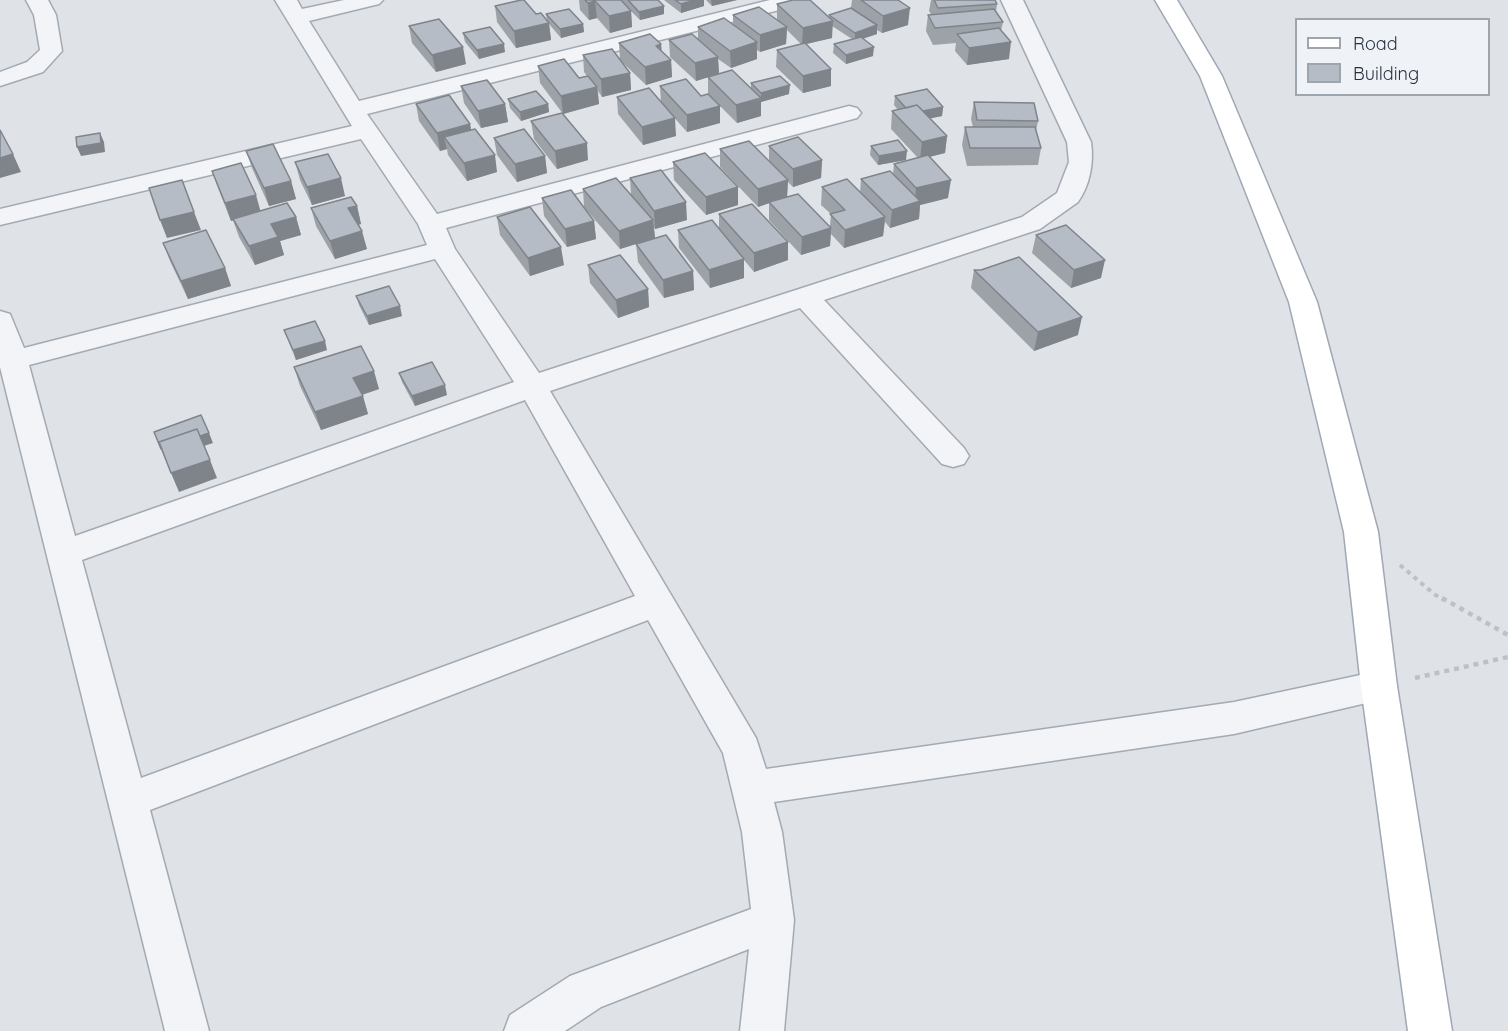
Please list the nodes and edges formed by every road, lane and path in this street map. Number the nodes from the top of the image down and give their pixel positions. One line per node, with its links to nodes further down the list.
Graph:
1 (37, 0): 7 (street)
2 (372, 0): 6 (street)
3 (796, 0): 9 (street)
4 (1012, 0): 12 (street)
5 (1166, 0): 17 (main road)
6 (291, 8): 9 (street)
7 (0, 79)
8 (849, 113): 11 (street)
9 (360, 120): 10 (street); 11 (street)
10 (0, 217)
11 (437, 237): 14 (street); 15 (street)
12 (806, 297): 15 (street); 16 (street)
13 (0, 320): 14 (street)
14 (13, 360): 18 (street)
15 (532, 386): 18 (street); 19 (street)
16 (953, 456)
17 (1361, 532): 20 (path); 22 (main road)
18 (63, 553): 24 (street)
19 (657, 602): 23 (street); 24 (street)
20 (1508, 635)
21 (1508, 657): 22 (path)
22 (1379, 686): 23 (street); 29 (main road)
23 (752, 789): 25 (street)
24 (127, 801): 26 (street)
25 (773, 920): 27 (street); 28 (street)
26 (187, 1031)
27 (526, 1031)
28 (762, 1031)
29 (1430, 1031)

